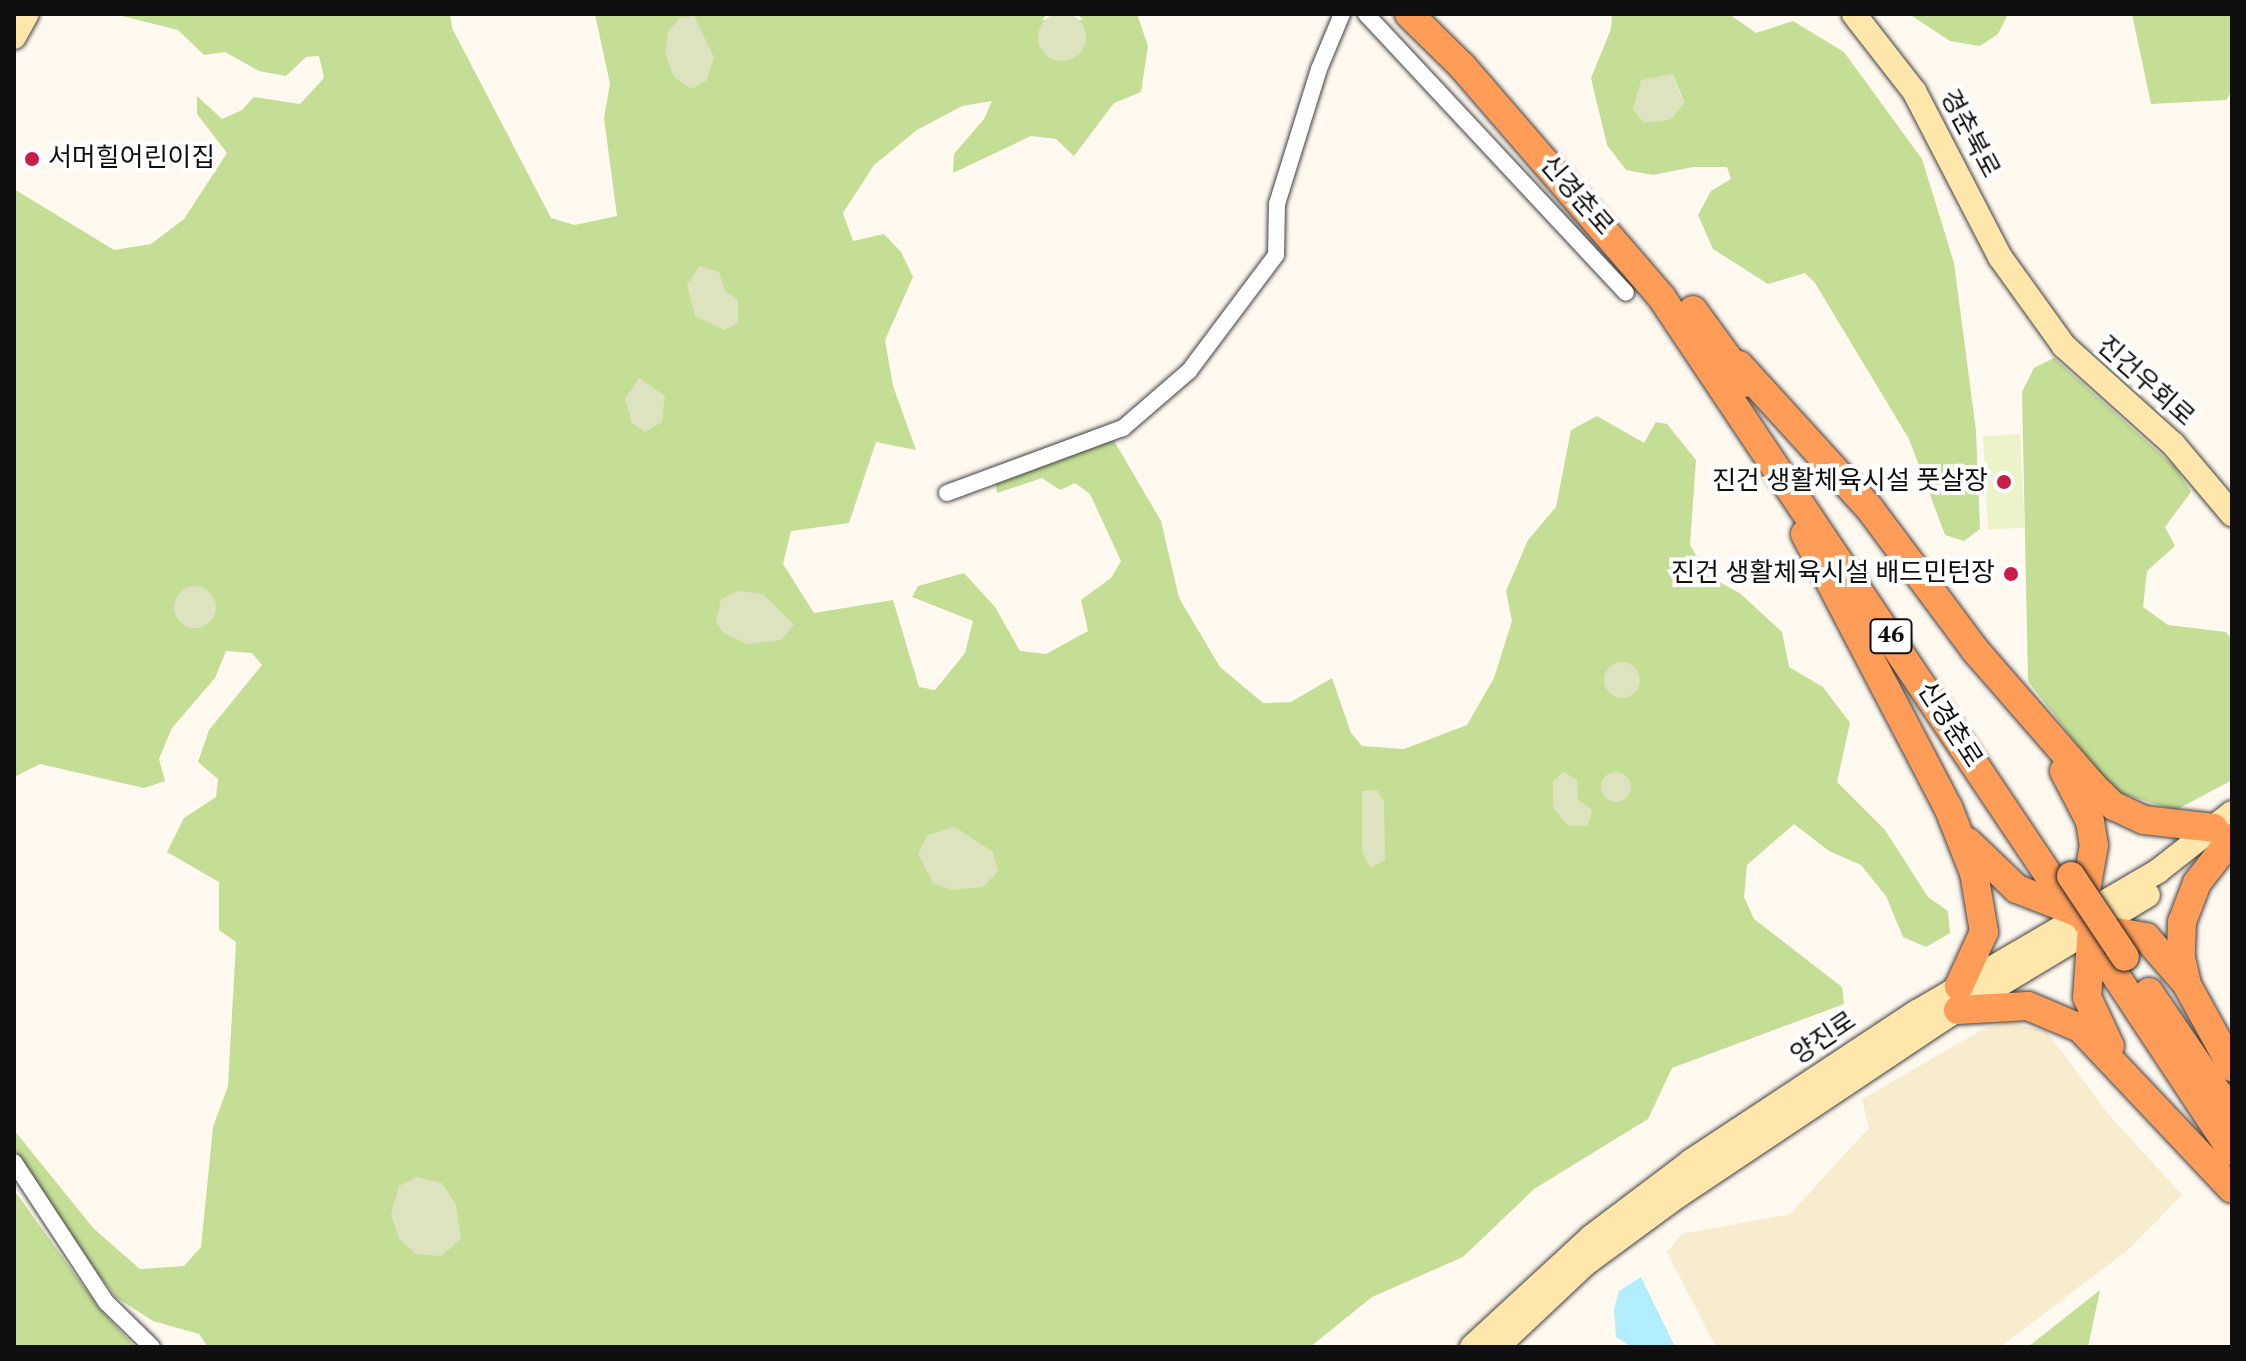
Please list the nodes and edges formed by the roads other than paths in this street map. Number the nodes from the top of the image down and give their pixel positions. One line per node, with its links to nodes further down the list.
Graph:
1 (27, 14): 7 (main road)
2 (1342, 14): 12 (street)
3 (1366, 14): 9 (street)
4 (1409, 14): 11 (highway, 신경춘로 / 46)
5 (1436, 14): 10 (highway, 신경춘로 / 46)
6 (1854, 14): 8 (main road, 경춘북로)
7 (14, 37)
8 (2022, 289): 13 (main road, 진건우회로)
9 (1626, 293)
10 (1720, 344): 14 (highway); 17 (highway, 신경춘로 / 46)
11 (1725, 386): 16 (highway); 17 (highway, 신경춘로 / 46)
12 (947, 493)
13 (2232, 514)
14 (2022, 707): 15 (highway); 18 (highway)
15 (2226, 826): 18 (main road, 양진로); 20 (highway)
16 (1959, 833): 18 (highway); 21 (highway)
17 (2063, 881): 19 (highway, 신경춘로 / 46, bridge)
18 (2086, 921): 20 (highway); 21 (main road, 양진로); 23 (highway)
19 (2117, 962): 24 (highway, 신경춘로 / 46); 25 (highway, 신경춘로 / 46)
20 (2187, 985): 22 (highway)
21 (1958, 998): 23 (highway); 29 (main road, 양진로); 30 (main road, 양진로)
22 (2232, 1067)
23 (2123, 1070): 27 (highway)
24 (2232, 1114)
25 (2232, 1151)
26 (14, 1162): 28 (street)
27 (2232, 1189)
28 (152, 1347)
29 (1472, 1347)
30 (1497, 1347)

